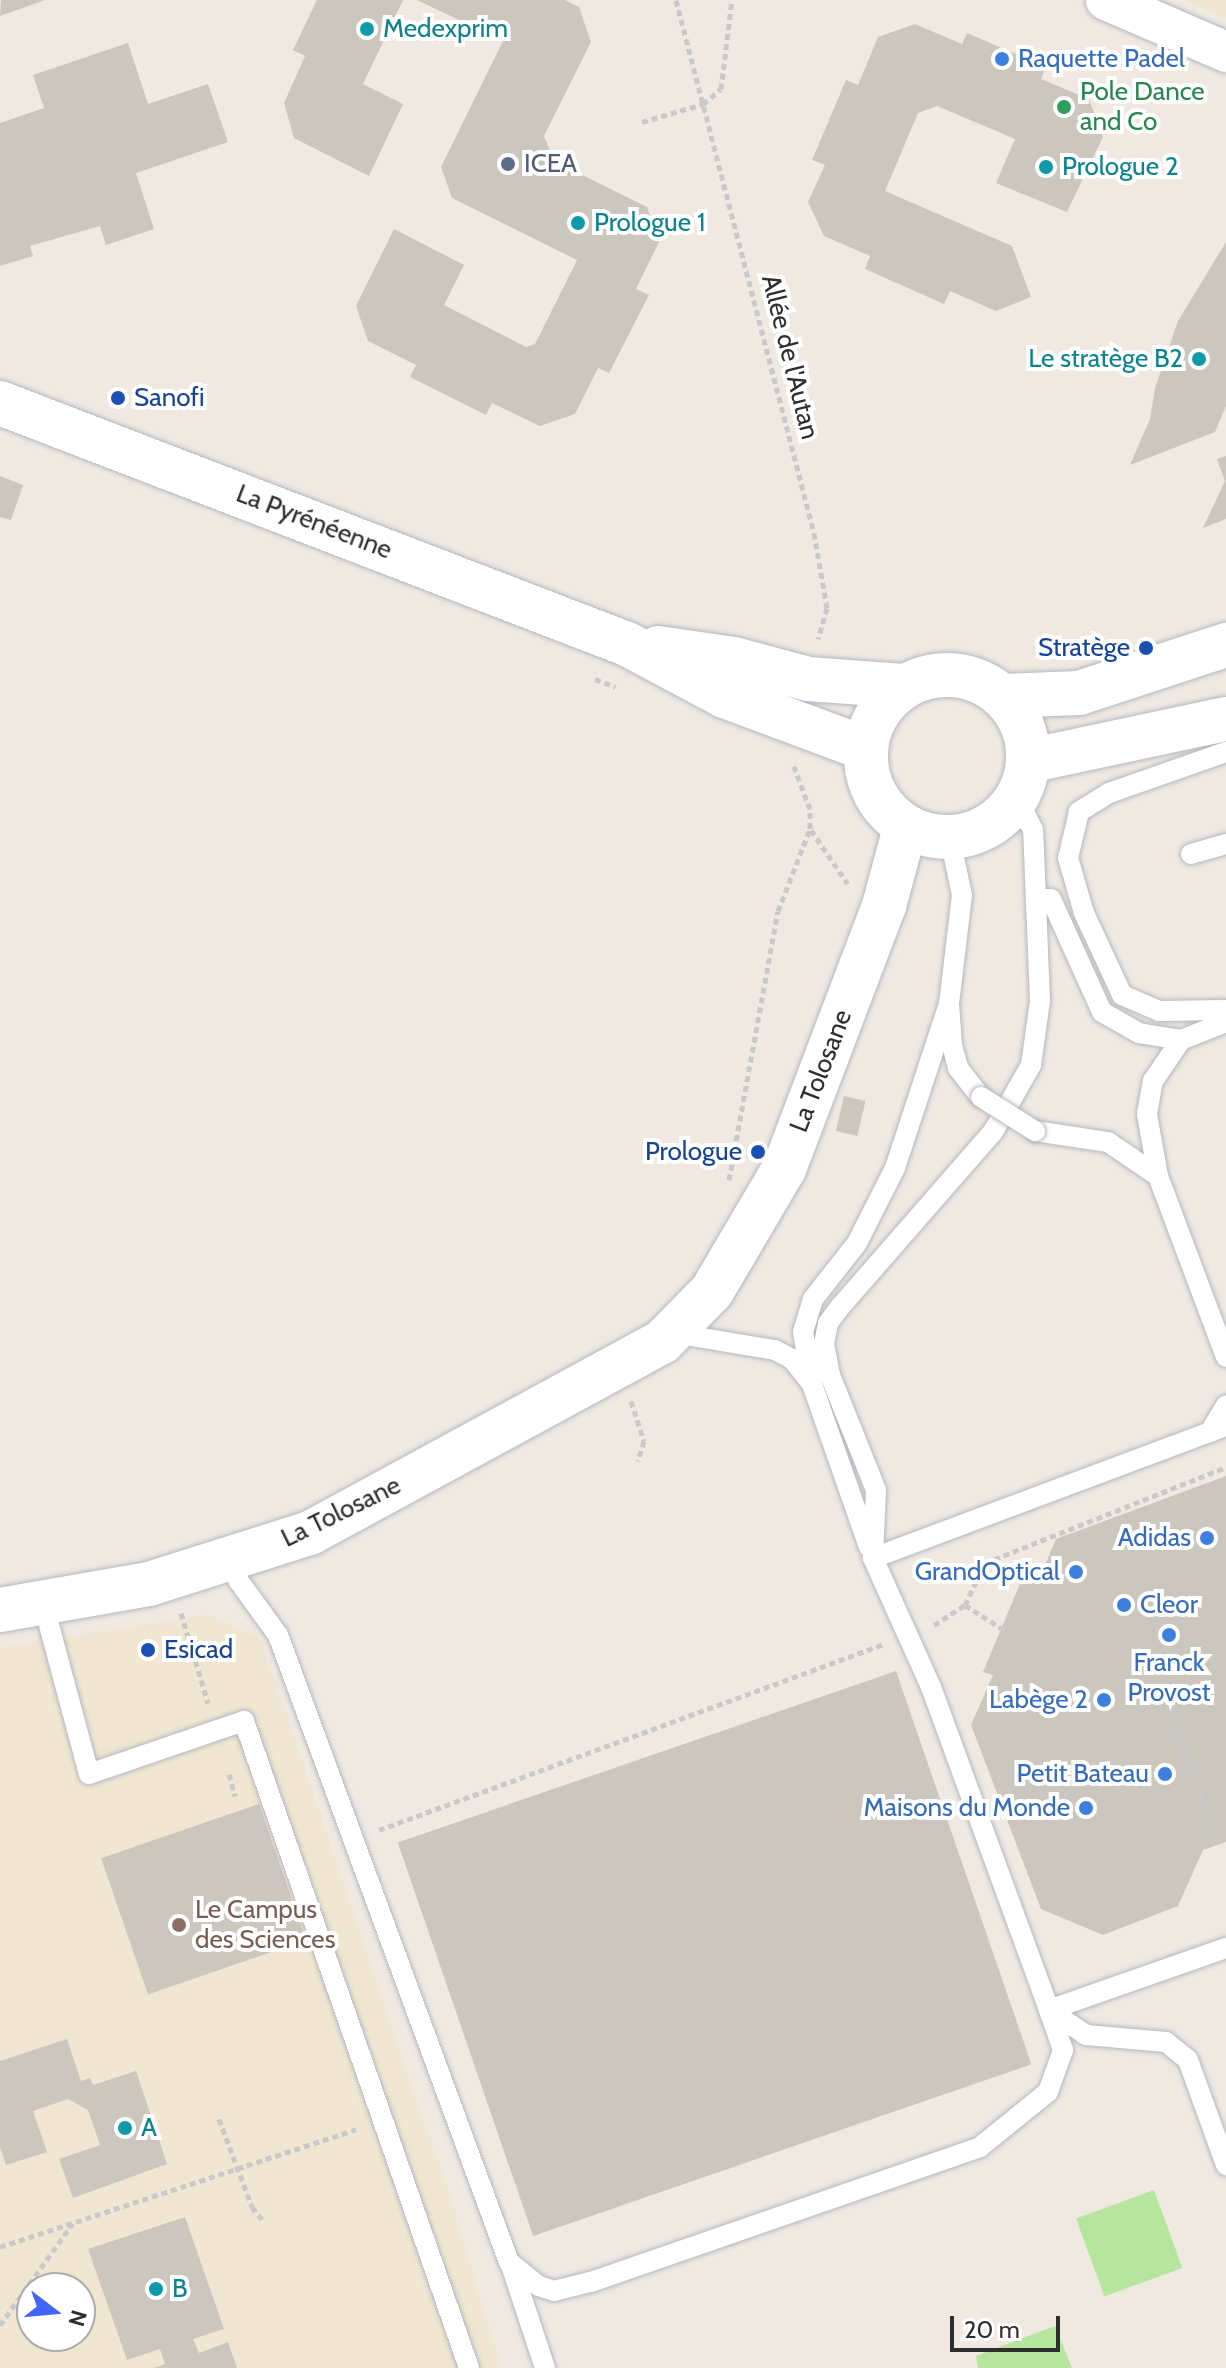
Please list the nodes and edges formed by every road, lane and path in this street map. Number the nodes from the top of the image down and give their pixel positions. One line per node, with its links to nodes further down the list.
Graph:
1 (676, 0): 5 (path, Allée de l'Autan)
2 (732, 0): 5 (path)
3 (1106, 0): 4 (street)
4 (1226, 52)
5 (703, 104): 6 (path); 10 (path, Allée de l'Autan)
6 (642, 122)
7 (0, 403): 8 (street, La Pyrénéenne)
8 (627, 644): 10 (street); 14 (street)
9 (1226, 645): 12 (street)
10 (808, 679): 11 (street)
11 (904, 686): 12 (street); 14 (street)
12 (1002, 696): 17 (street)
13 (1226, 719): 17 (street)
14 (864, 748): 18 (street)
15 (1226, 752): 24 (lane)
16 (791, 760): 28 (path)
17 (1022, 779): 19 (street); 22 (lane)
18 (905, 828): 19 (street); 29 (street, La Tolosane)
19 (950, 839): 23 (lane)
20 (1226, 844): 21 (lane)
21 (1191, 854)
22 (1036, 899): 26 (lane); 38 (lane)
23 (949, 1004): 27 (lane, bridge); 32 (lane)
24 (1226, 1010)
25 (1226, 1022): 26 (lane)
26 (1181, 1040): 27 (lane)
27 (1158, 1176): 30 (lane)
28 (738, 1181)
29 (673, 1333): 31 (street, La Tolosane); 32 (lane)
30 (1226, 1357)
31 (617, 1371): 35 (path); 37 (street, La Tolosane)
32 (812, 1384): 38 (lane)
33 (1226, 1405): 34 (lane)
34 (1218, 1429): 38 (lane)
35 (638, 1461)
36 (1226, 1467): 40 (path)
37 (310, 1533): 39 (street); 41 (street, La Tolosane)
38 (873, 1558): 45 (lane)
39 (238, 1580): 42 (street); 47 (lane)
40 (965, 1605): 43 (path); 45 (path)
41 (0, 1610)
42 (49, 1625): 44 (street); 52 (lane)
43 (1001, 1628)
44 (0, 1631)
45 (907, 1636): 47 (path); 50 (lane)
46 (1162, 1689): 48 (path)
47 (352, 1841): 58 (lane)
48 (1220, 1844)
49 (1226, 1948): 50 (lane)
50 (1049, 2010): 53 (lane); 58 (lane)
51 (219, 2119): 54 (path)
52 (383, 2120): 54 (path); 60 (lane)
53 (1226, 2165)
54 (239, 2170): 55 (path); 56 (path)
55 (264, 2222)
56 (74, 2223): 57 (path); 59 (path)
57 (0, 2247)
58 (509, 2262): 61 (lane)
59 (0, 2325)
60 (469, 2368)
61 (545, 2368)

